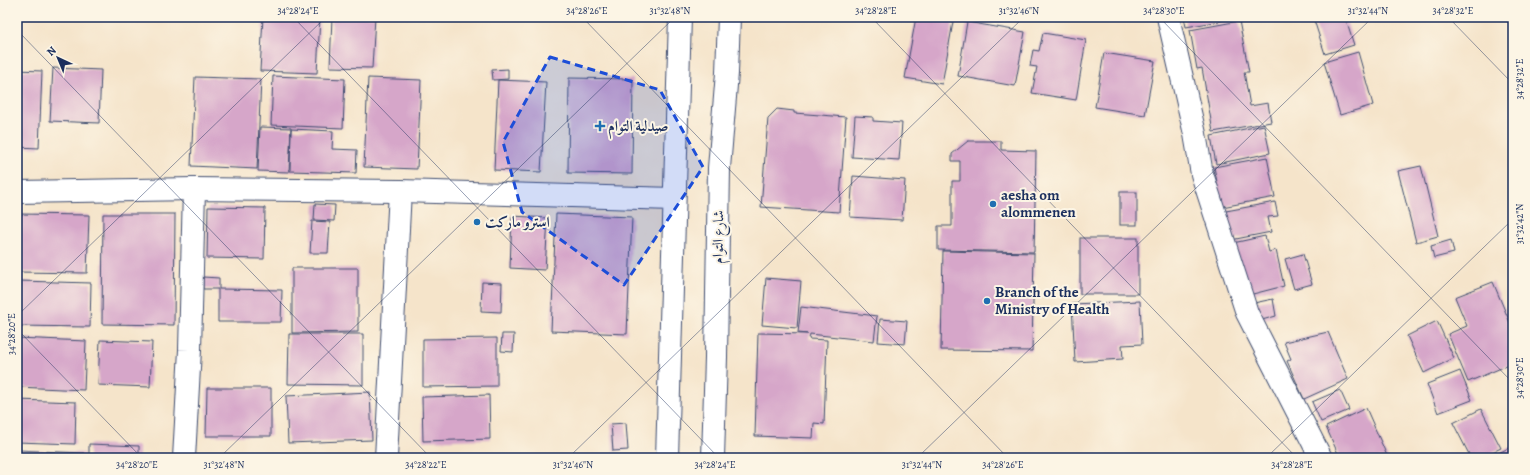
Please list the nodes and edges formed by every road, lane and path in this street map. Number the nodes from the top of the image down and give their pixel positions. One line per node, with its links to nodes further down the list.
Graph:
1 (680, 17): 7 (street)
2 (728, 17): 11 (street, شارع التوام)
3 (1168, 17): 12 (street)
4 (194, 189): 5 (street); 6 (street); 8 (street)
5 (400, 191): 7 (street); 9 (street)
6 (17, 192)
7 (674, 199): 10 (street)
8 (184, 458)
9 (386, 458)
10 (667, 458)
11 (713, 458)
12 (1321, 458)

